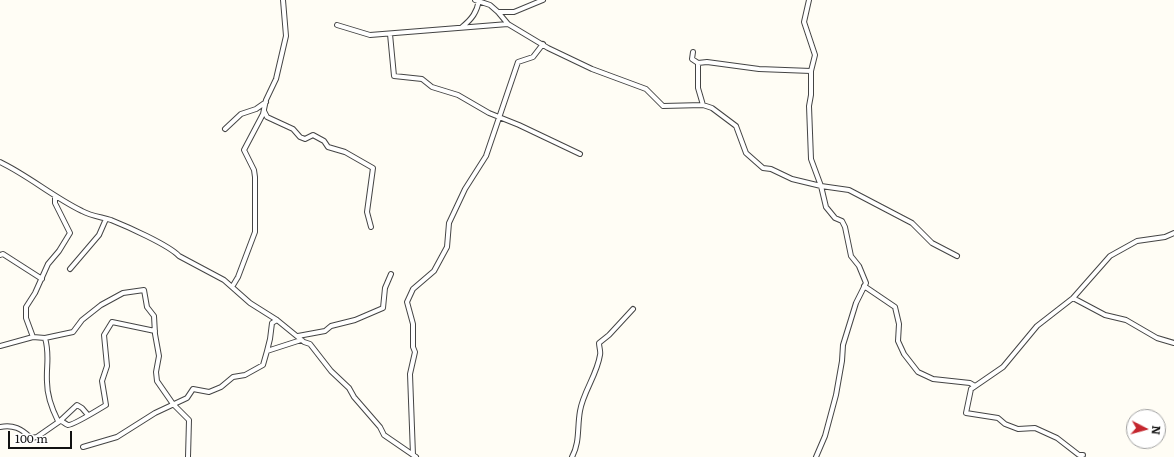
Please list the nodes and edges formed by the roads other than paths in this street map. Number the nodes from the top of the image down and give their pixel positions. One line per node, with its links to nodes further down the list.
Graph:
1 (283, 0): 14 (street)
2 (543, 0): 5 (street)
3 (809, 0): 13 (street)
4 (478, 1): 5 (street); 8 (street)
5 (498, 12): 6 (street)
6 (508, 24): 8 (street); 10 (street)
7 (337, 25): 9 (street)
8 (462, 27): 9 (street)
9 (390, 34): 17 (street)
10 (543, 44): 15 (street); 17 (street)
11 (693, 52): 12 (street)
12 (698, 63): 13 (street); 15 (street)
13 (811, 71): 21 (street)
14 (266, 102): 16 (street); 18 (street)
15 (703, 105): 21 (street)
16 (264, 110): 24 (street); 32 (street)
17 (498, 118): 19 (street); 50 (street)
18 (225, 129)
19 (580, 154)
20 (0, 162): 22 (street)
21 (821, 186): 27 (street); 31 (street)
22 (55, 196): 23 (street); 30 (street)
23 (106, 219): 28 (street); 32 (street)
24 (371, 227)
25 (1174, 233): 33 (street)
26 (0, 255): 30 (street)
27 (957, 256)
28 (70, 269)
29 (391, 274): 39 (street)
30 (42, 279): 37 (street)
31 (864, 286): 43 (street); 53 (street)
32 (232, 287): 35 (street)
33 (1073, 298): 40 (street); 43 (street)
34 (633, 309): 52 (street)
35 (277, 320): 39 (street); 42 (street)
36 (155, 330): 38 (street); 44 (street); 45 (street)
37 (33, 338): 38 (street); 41 (street)
38 (46, 338): 46 (street)
39 (300, 338): 42 (street); 50 (street)
40 (1174, 343)
41 (0, 346)
42 (267, 351): 44 (street)
43 (975, 386): 49 (street)
44 (173, 404): 48 (street); 51 (street)
45 (88, 415): 46 (street); 46 (street)
46 (59, 421): 47 (street)
47 (0, 427)
48 (82, 447)
49 (1083, 455)
50 (414, 456)
51 (188, 457)
52 (572, 457)
53 (816, 457)

